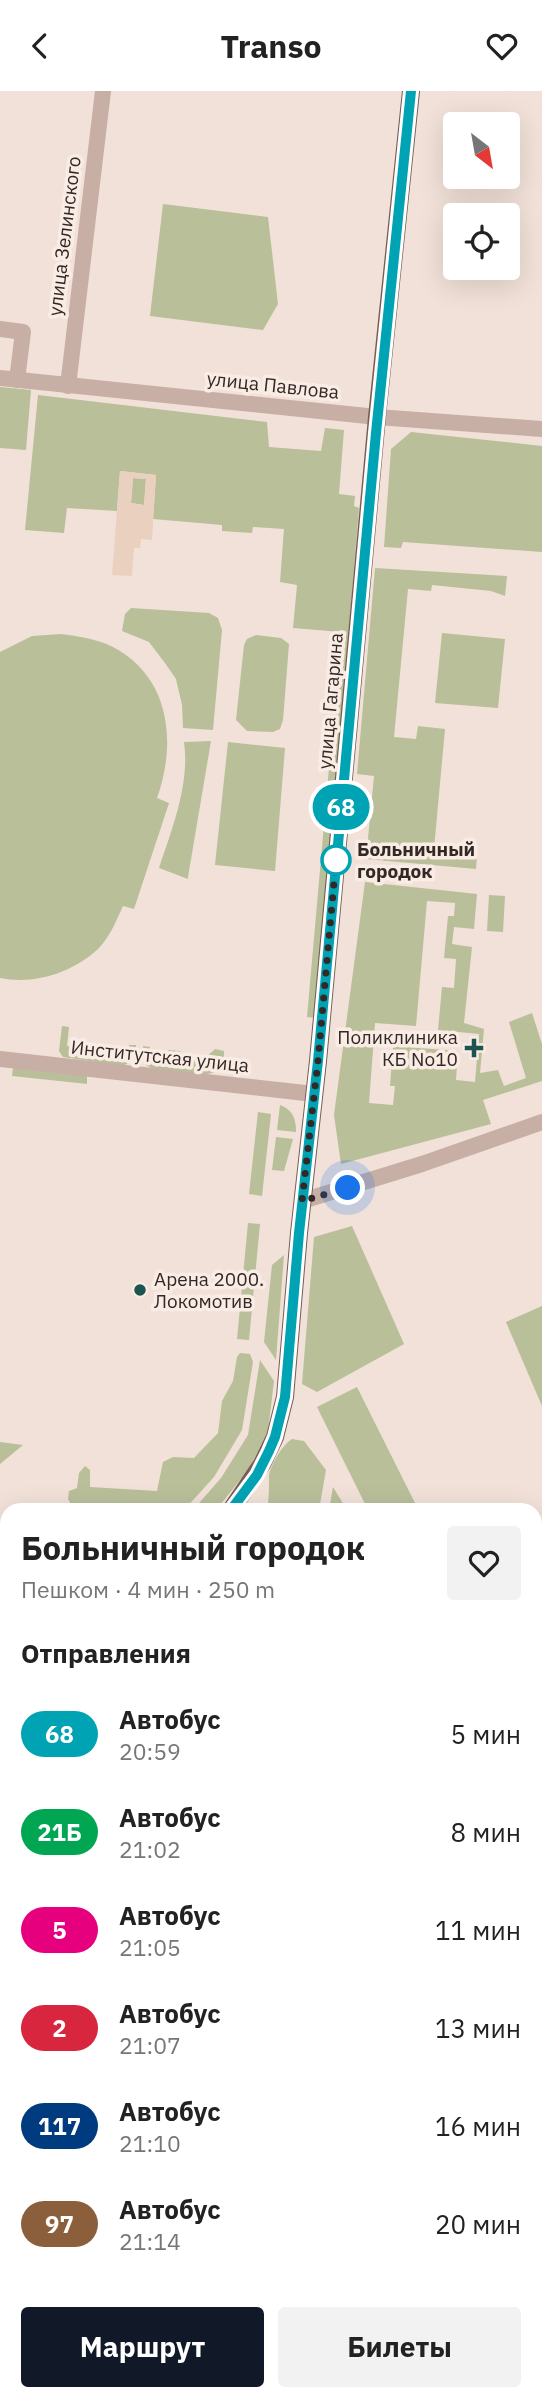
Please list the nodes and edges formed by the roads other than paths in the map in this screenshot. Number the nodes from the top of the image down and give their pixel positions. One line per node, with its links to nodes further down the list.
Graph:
1 (103, 91): 6 (street, улица Зелинского)
2 (411, 91): 7 (main road, улица Гагарина)
3 (0, 329): 5 (street)
4 (0, 378): 5 (street, улица Павлова)
5 (18, 380): 6 (street, улица Павлова)
6 (68, 386): 7 (street, улица Павлова)
7 (377, 417): 8 (street, улица Павлова); 10 (main road, улица Гагарина)
8 (542, 429)
9 (0, 1059): 10 (street, Институтская улица)
10 (314, 1094): 12 (main road, улица Гагарина)
11 (542, 1122): 12 (street)
12 (302, 1201): 13 (main road, улица Гагарина)
13 (236, 1503)

